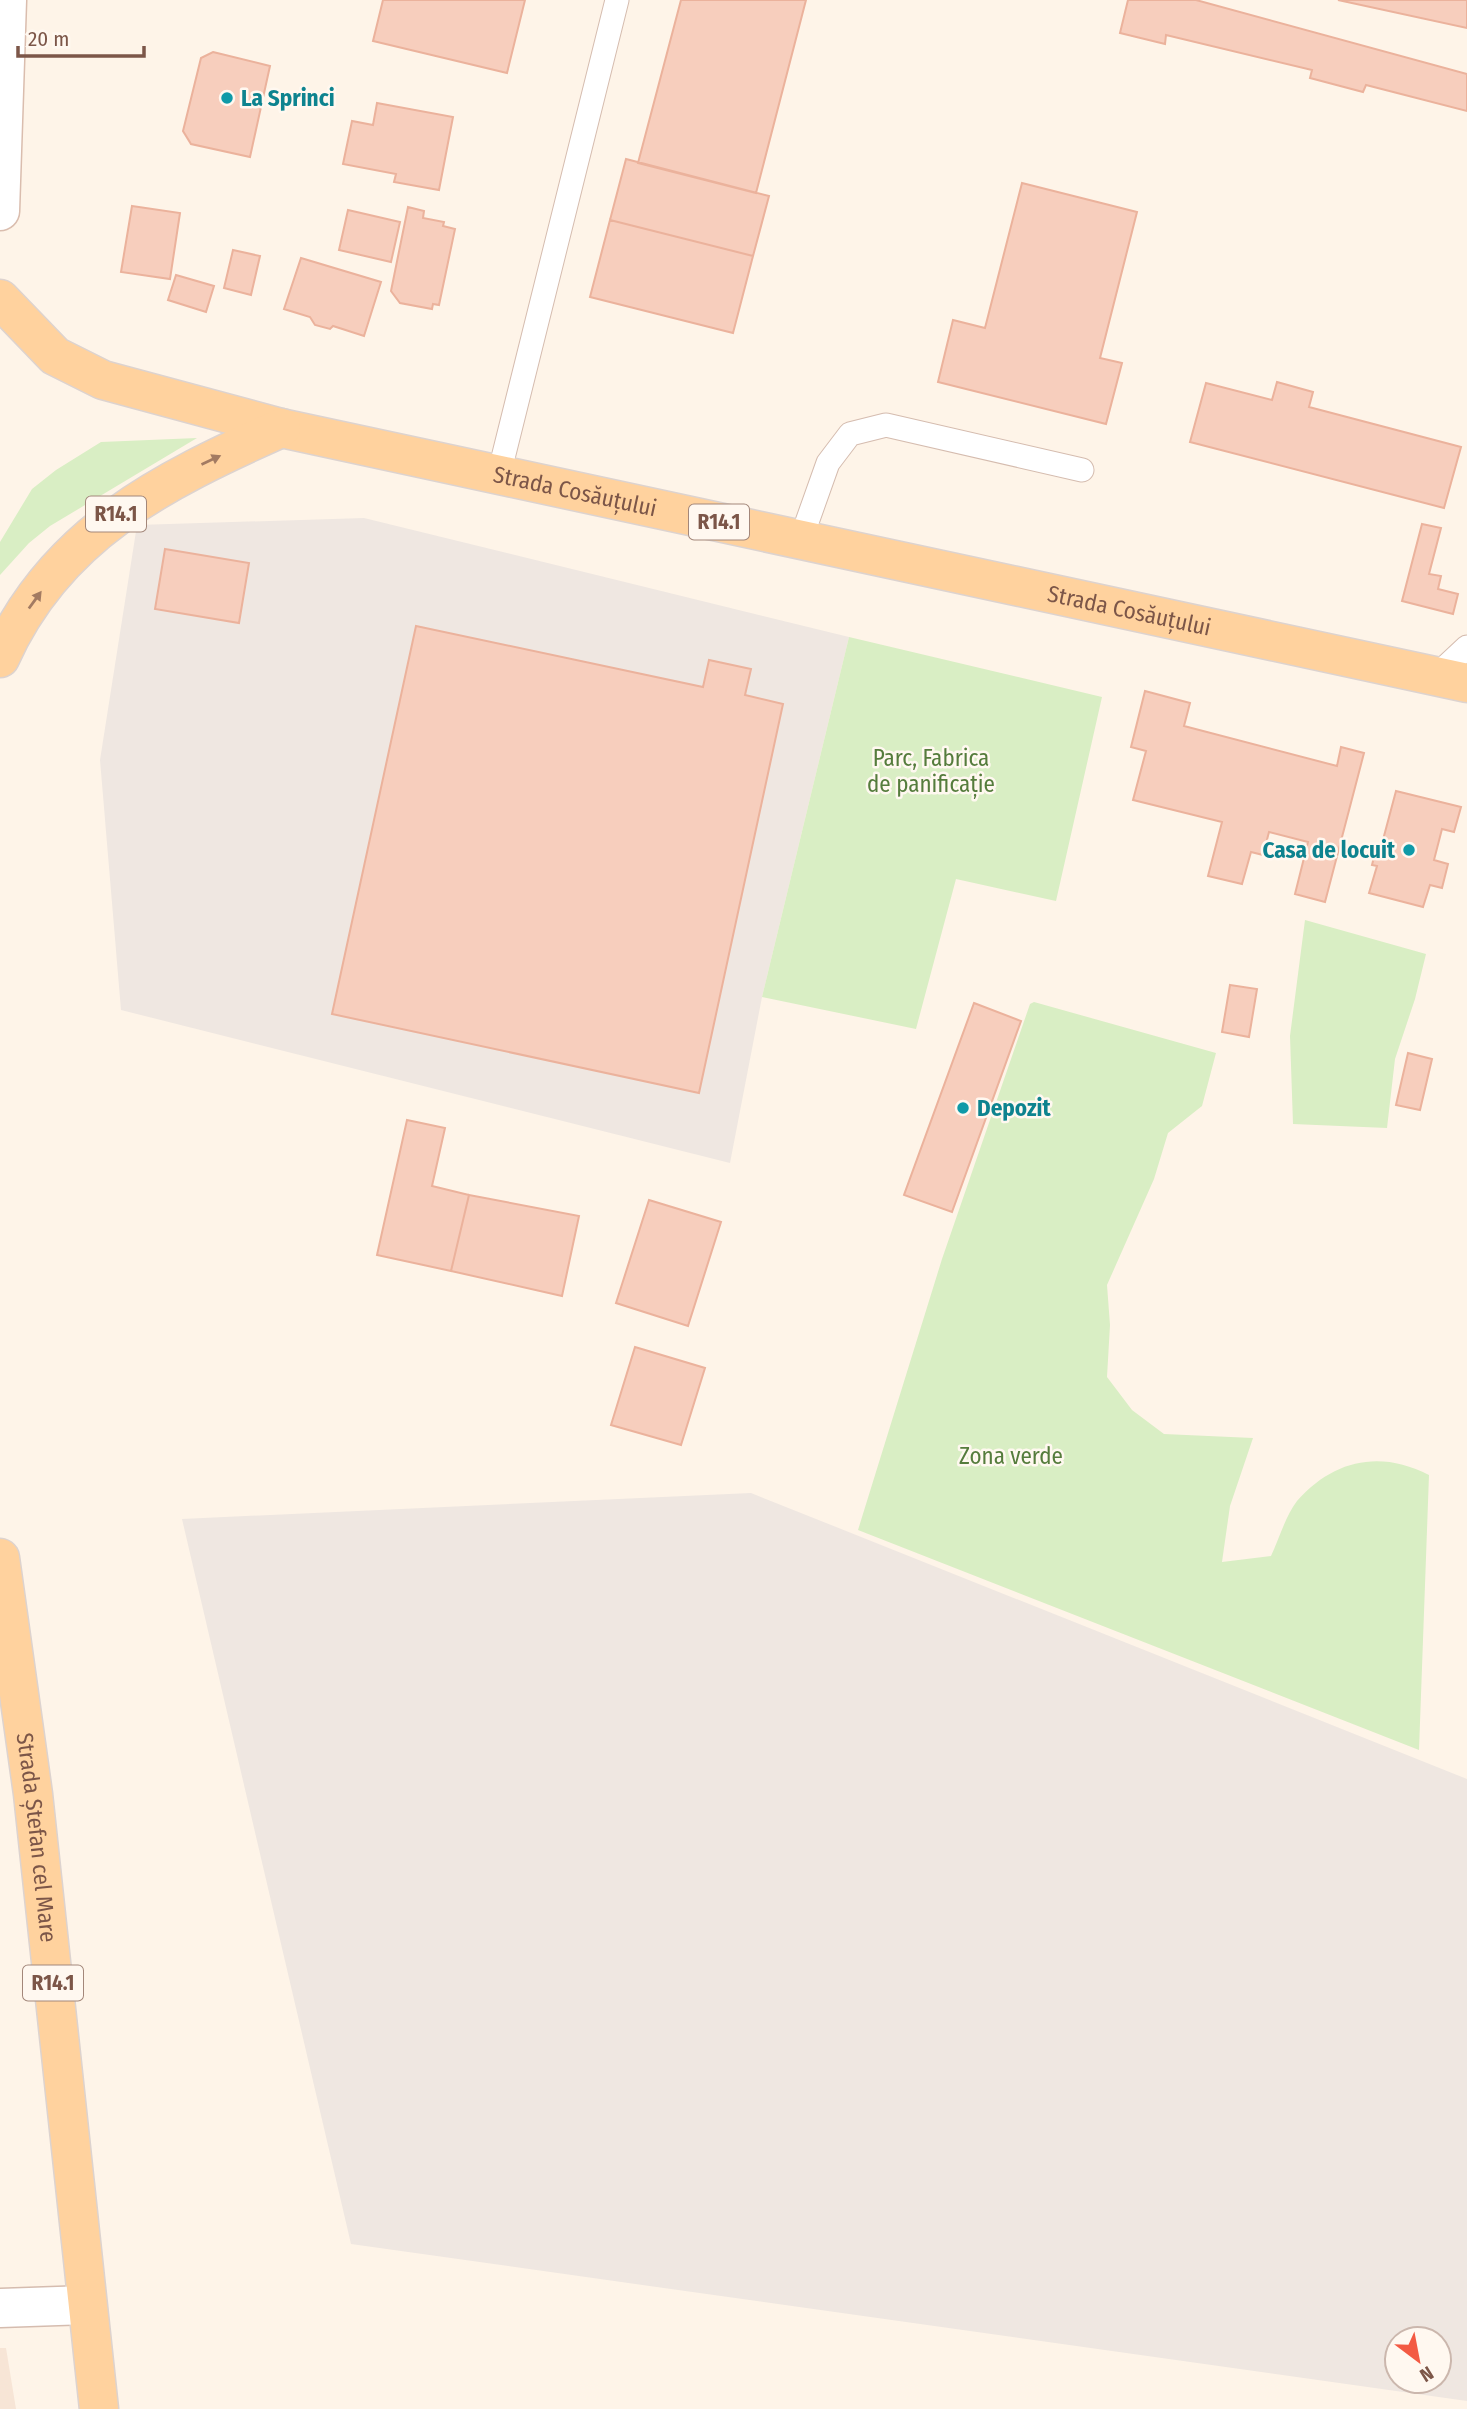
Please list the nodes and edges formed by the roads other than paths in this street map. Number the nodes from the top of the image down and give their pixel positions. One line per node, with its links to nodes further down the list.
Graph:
1 (7, 0): 3 (main road)
2 (617, 0): 7 (lane)
3 (0, 211)
4 (0, 299): 5 (main road, Strada Cosăuțului / R14.1)
5 (281, 428): 7 (main road, Strada Cosăuțului / R14.1); 10 (main road, R14.1, one-way to 5)
6 (1082, 470): 8 (lane)
7 (499, 474): 8 (main road, Strada Cosăuțului / R14.1)
8 (801, 539): 11 (main road, Strada Cosăuțului / R14.1)
9 (1467, 647): 11 (lane)
10 (0, 658)
11 (1451, 679)
12 (0, 1558): 13 (main road, Strada Ștefan cel Mare / R14.1)
13 (87, 2305): 14 (main road); 15 (main road, Strada Ștefan cel Mare / R14.1)
14 (0, 2308)
15 (99, 2409)

